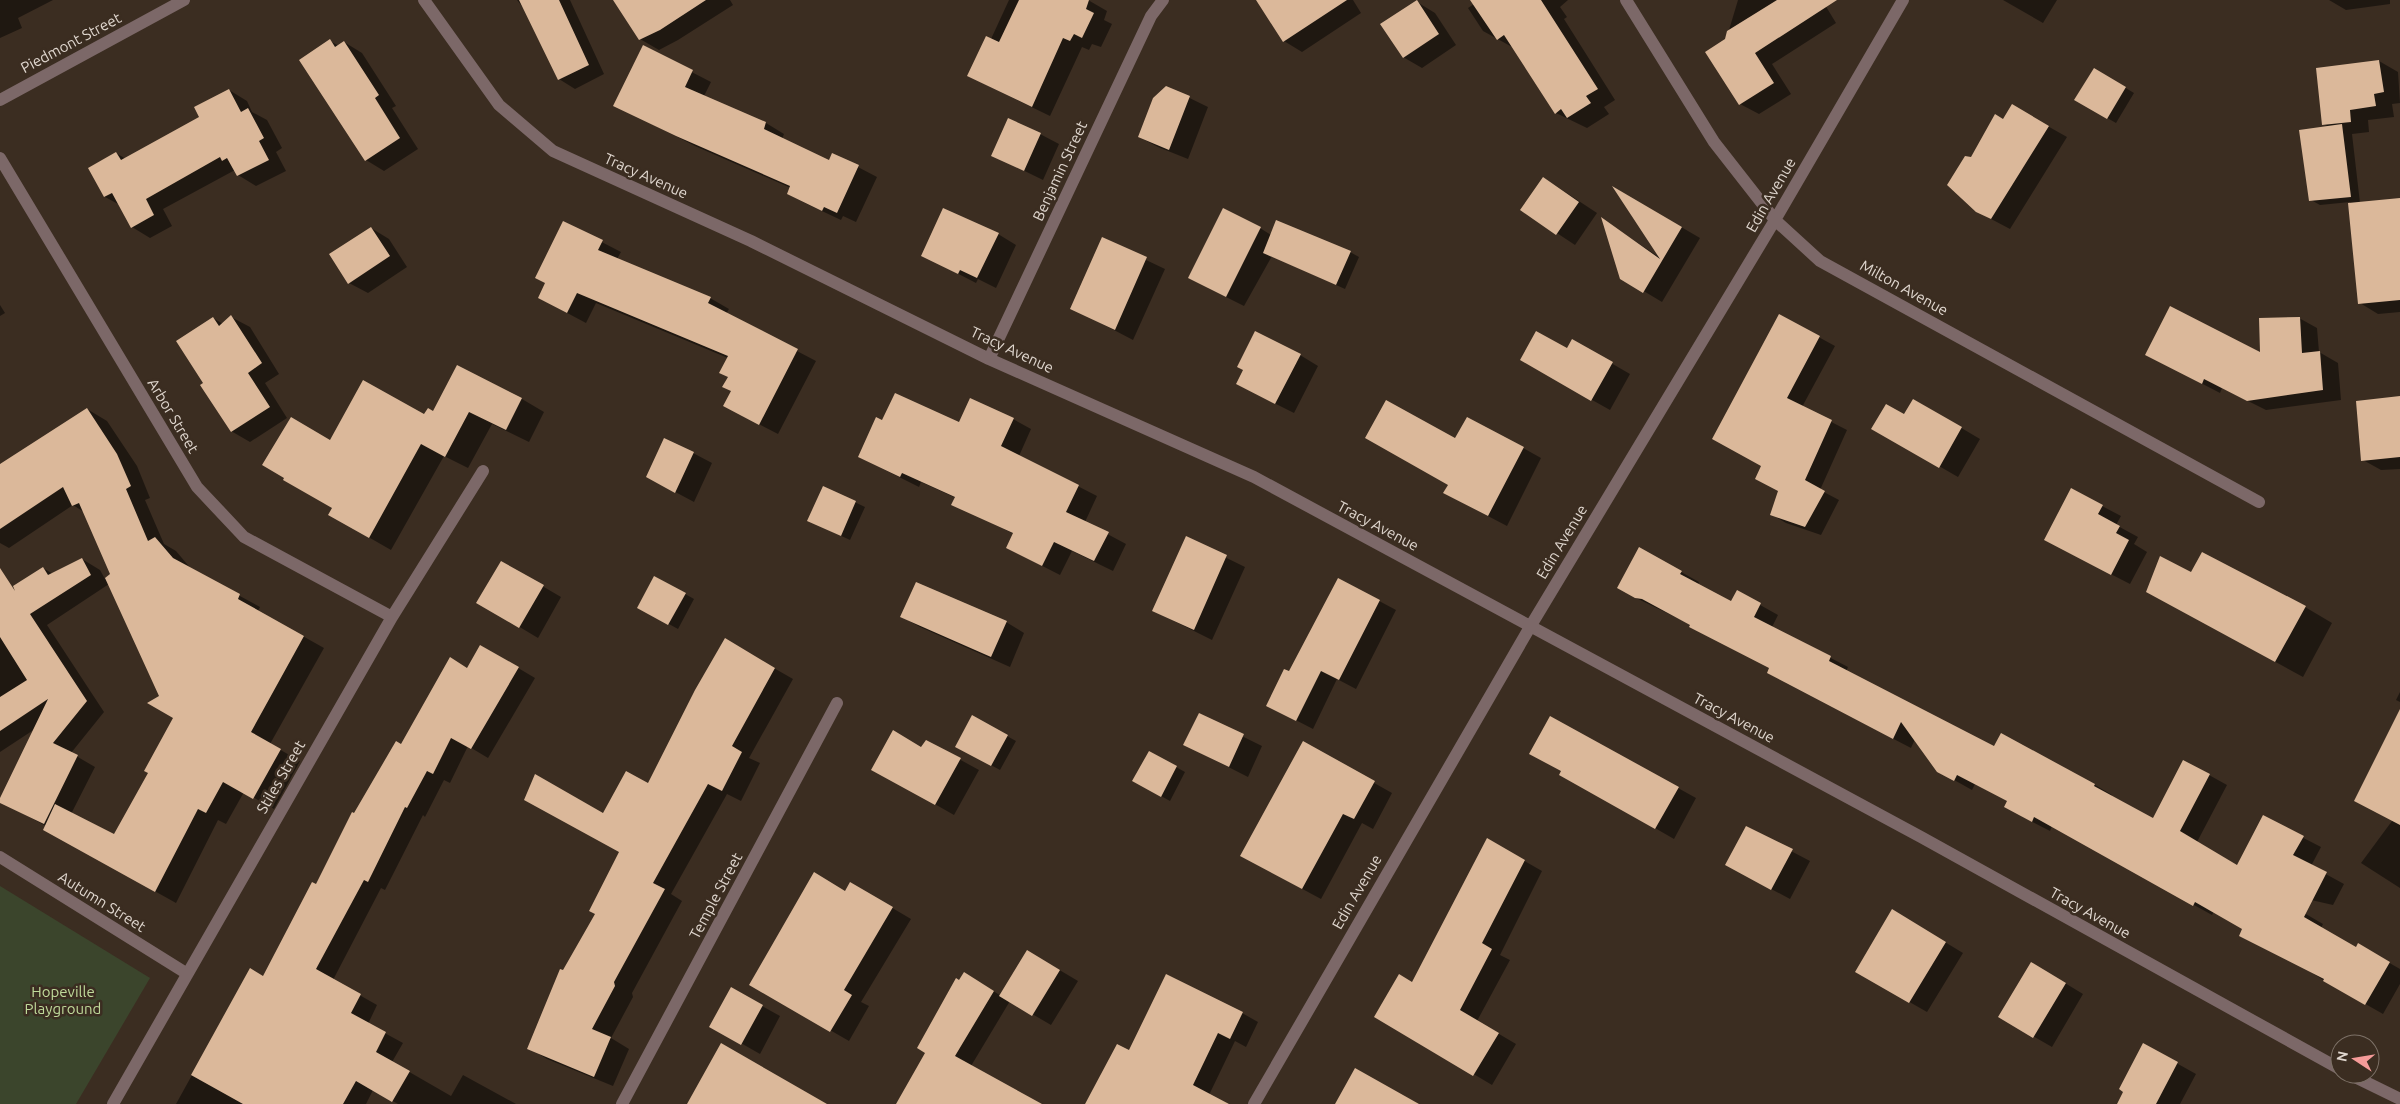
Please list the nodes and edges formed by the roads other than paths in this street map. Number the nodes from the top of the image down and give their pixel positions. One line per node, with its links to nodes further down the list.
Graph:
1 (184, 0): 6 (street, Piedmont Street)
2 (424, 0): 9 (street, Tracy Avenue)
3 (1163, 0): 9 (street, Benjamin Street)
4 (1626, 0): 8 (street, Milton Avenue)
5 (1903, 0): 8 (street, Edin Avenue)
6 (0, 100)
7 (0, 158): 12 (street, Arbor Street)
8 (1775, 220): 11 (street, Milton Avenue); 13 (street, Edin Avenue)
9 (989, 359): 13 (street, Tracy Avenue)
10 (483, 471): 12 (street, Stiles Street)
11 (2259, 502)
12 (392, 617): 16 (street, Stiles Street)
13 (1530, 627): 17 (street, Tracy Avenue); 22 (street, Edin Avenue)
14 (837, 703): 21 (street, Temple Street)
15 (0, 857): 16 (street, Autumn Street)
16 (186, 973): 20 (street, Stiles Street)
17 (2330, 1063)
18 (2369, 1084): 19 (street)
19 (2400, 1099)
20 (113, 1104)
21 (622, 1104)
22 (1254, 1104)

